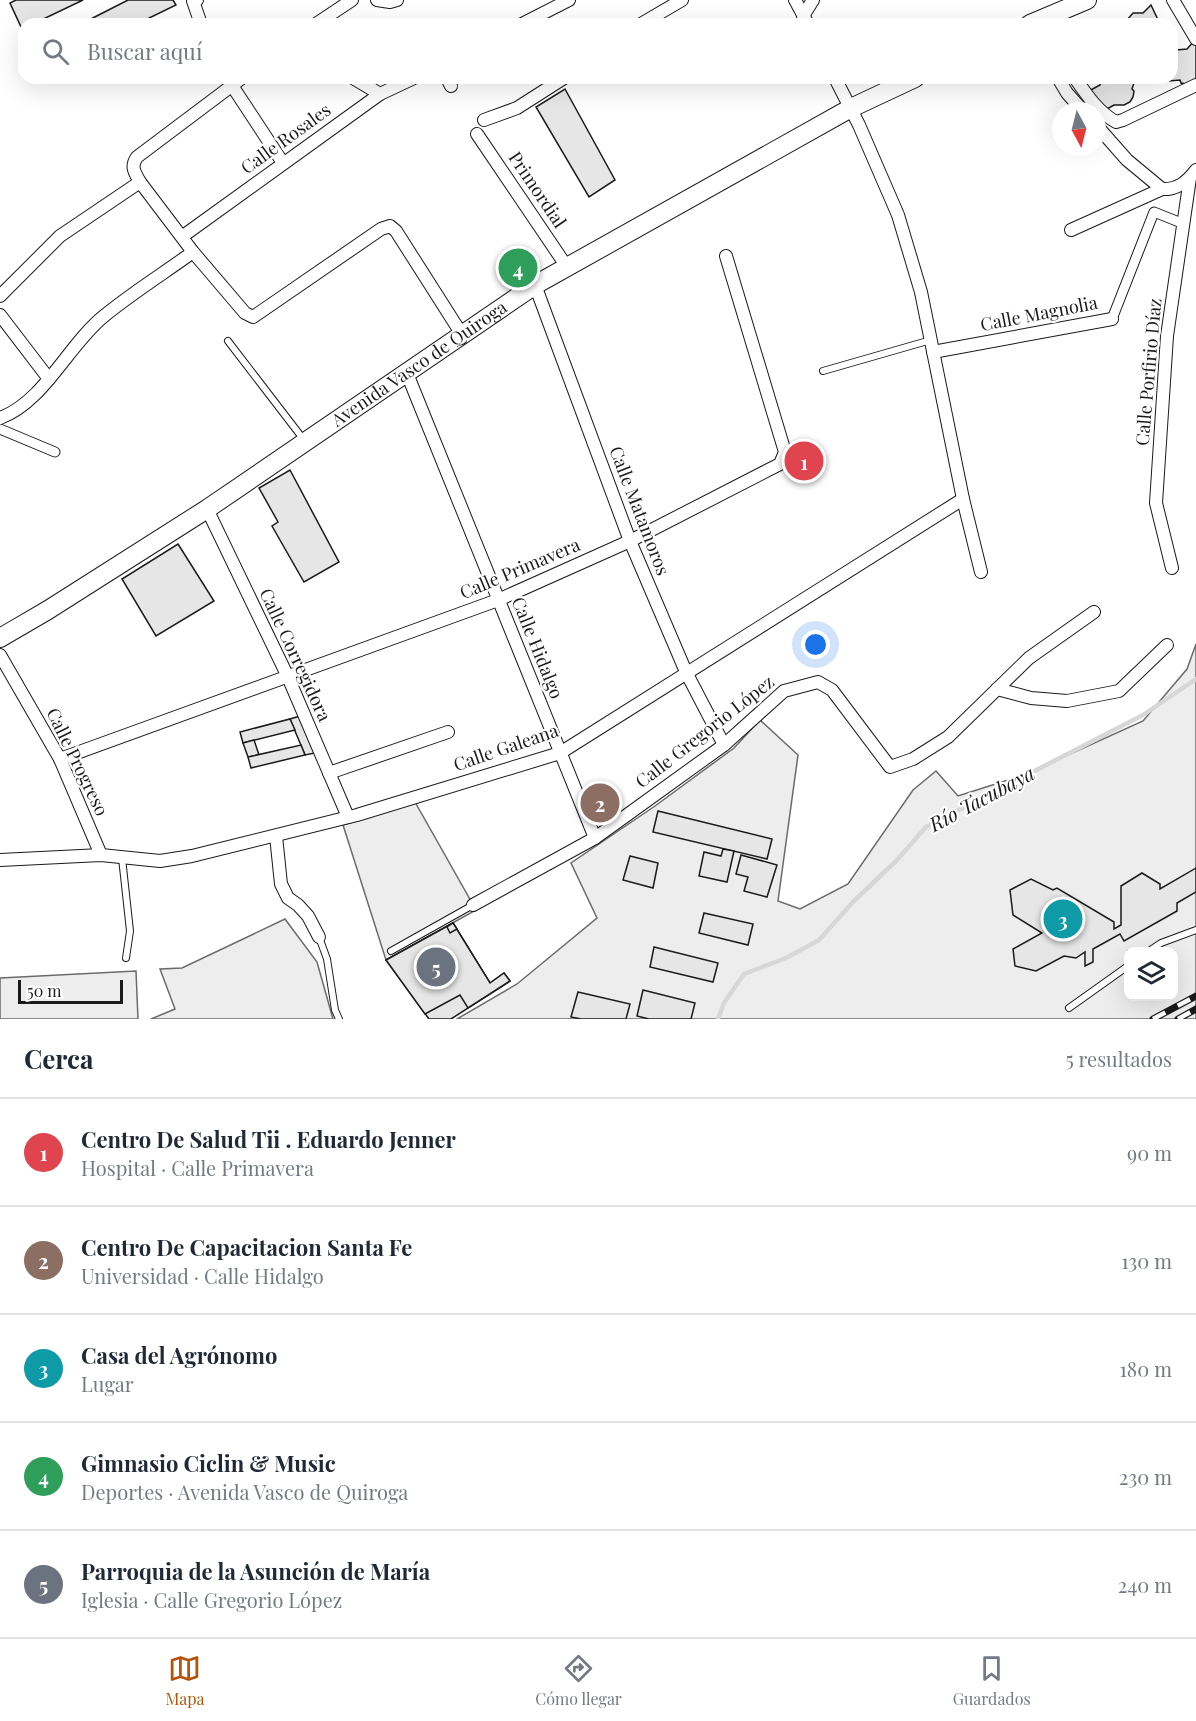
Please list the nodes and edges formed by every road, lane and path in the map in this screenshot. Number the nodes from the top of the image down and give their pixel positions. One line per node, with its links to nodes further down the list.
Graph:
1 (352, 0): 12 (street)
2 (378, 0): 3 (street)
3 (397, 0)
4 (569, 0): 13 (street)
5 (682, 0): 14 (street)
6 (795, 0): 15 (street)
7 (813, 0): 16 (street)
8 (1087, 0): 17 (main road)
9 (1173, 0): 18 (street)
10 (195, 1): 11 (street)
11 (199, 18)
12 (325, 18)
13 (534, 18)
14 (651, 18)
15 (805, 18)
16 (807, 18)
17 (1048, 18)
18 (1196, 39)
19 (228, 84): 37 (street)
20 (235, 84): 35 (street)
21 (363, 84): 29 (street)
22 (401, 84): 29 (street, Calle Rosales)
23 (555, 84): 32 (street)
24 (839, 84): 31 (street)
25 (902, 84): 31 (main road, Avenida Vasco de Quiroga)
26 (1062, 84): 30 (street)
27 (1079, 84): 28 (street)
28 (1196, 84)
29 (380, 94): 35 (street, Calle Rosales)
30 (1075, 102)
31 (851, 108): 44 (main road, Avenida Vasco de Quiroga); 51 (street)
32 (484, 120)
33 (477, 134): 44 (street, Primordial)
34 (1106, 136): 38 (street)
35 (283, 163): 41 (street, Calle Rosales)
36 (1193, 174): 38 (street, Calle Porfirio Díaz); 39 (street, Calle Porfirio Díaz)
37 (140, 182): 41 (street); 46 (street)
38 (1162, 189): 40 (street, Calle Porfirio Díaz)
39 (1184, 224): 48 (street, Calle Magnolia); 62 (street, Calle Porfirio Díaz)
40 (1071, 230)
41 (183, 237): 42 (street)
42 (193, 252): 49 (street); 54 (street)
43 (726, 256): 61 (street, Calle Primavera)
44 (567, 267): 45 (main road, Avenida Vasco de Quiroga)
45 (535, 285): 49 (main road, Avenida Vasco de Quiroga); 61 (street, Calle Matamoros)
46 (0, 296)
47 (0, 315): 54 (street)
48 (1112, 319): 51 (street, Calle Magnolia)
49 (461, 333): 52 (main road, Avenida Vasco de Quiroga)
50 (228, 341): 57 (lane)
51 (932, 346): 53 (lane); 59 (street)
52 (406, 371): 57 (main road, Avenida Vasco de Quiroga); 64 (street, Calle Hidalgo)
53 (823, 371)
54 (49, 379): 55 (street)
55 (0, 418)
56 (0, 429): 58 (street)
57 (305, 441): 60 (main road, Avenida Vasco de Quiroga)
58 (56, 452)
59 (963, 499): 63 (street); 69 (street, Calle Galeana)
60 (207, 509): 66 (main road, Avenida Vasco de Quiroga); 70 (street, Calle Corregidora)
61 (630, 542): 64 (street, Calle Primavera); 69 (street, Calle Matamoros)
62 (1172, 568)
63 (981, 572)
64 (498, 600): 70 (street, Calle Primavera); 74 (street, Calle Hidalgo)
65 (1094, 612): 71 (street, Calle Gregorio López)
66 (0, 638)
67 (1167, 645): 71 (street)
68 (0, 655): 75 (street, Calle Progreso)
69 (686, 672): 73 (street, Calle Matamoros); 74 (street, Calle Galeana)
70 (288, 677): 75 (street, Calle Primavera); 76 (street, Calle Corregidora)
71 (997, 689): 73 (street, Calle Gregorio López)
72 (448, 732): 76 (street)
73 (724, 745): 79 (street, Calle Gregorio López)
74 (560, 753): 77 (street, Calle Galeana); 79 (street, Calle Hidalgo)
75 (60, 759): 80 (street, Calle Progreso)
76 (328, 773): 77 (street, Calle Corregidora)
77 (348, 817): 78 (street, Calle Galeana)
78 (276, 836): 81 (street, Calle Galeana); 85 (street)
79 (596, 838): 83 (street, Calle Gregorio López)
80 (101, 855): 81 (street, Calle Galeana); 82 (street, Calle Galeana)
81 (122, 857): 88 (lane)
82 (0, 860)
83 (473, 905): 87 (lane, Calle Gregorio López)
84 (1196, 930): 86 (lane)
85 (319, 937): 91 (lane)
86 (1155, 947)
87 (391, 951)
88 (126, 958)
89 (1124, 969): 90 (lane)
90 (1069, 1008)
91 (339, 1019)

